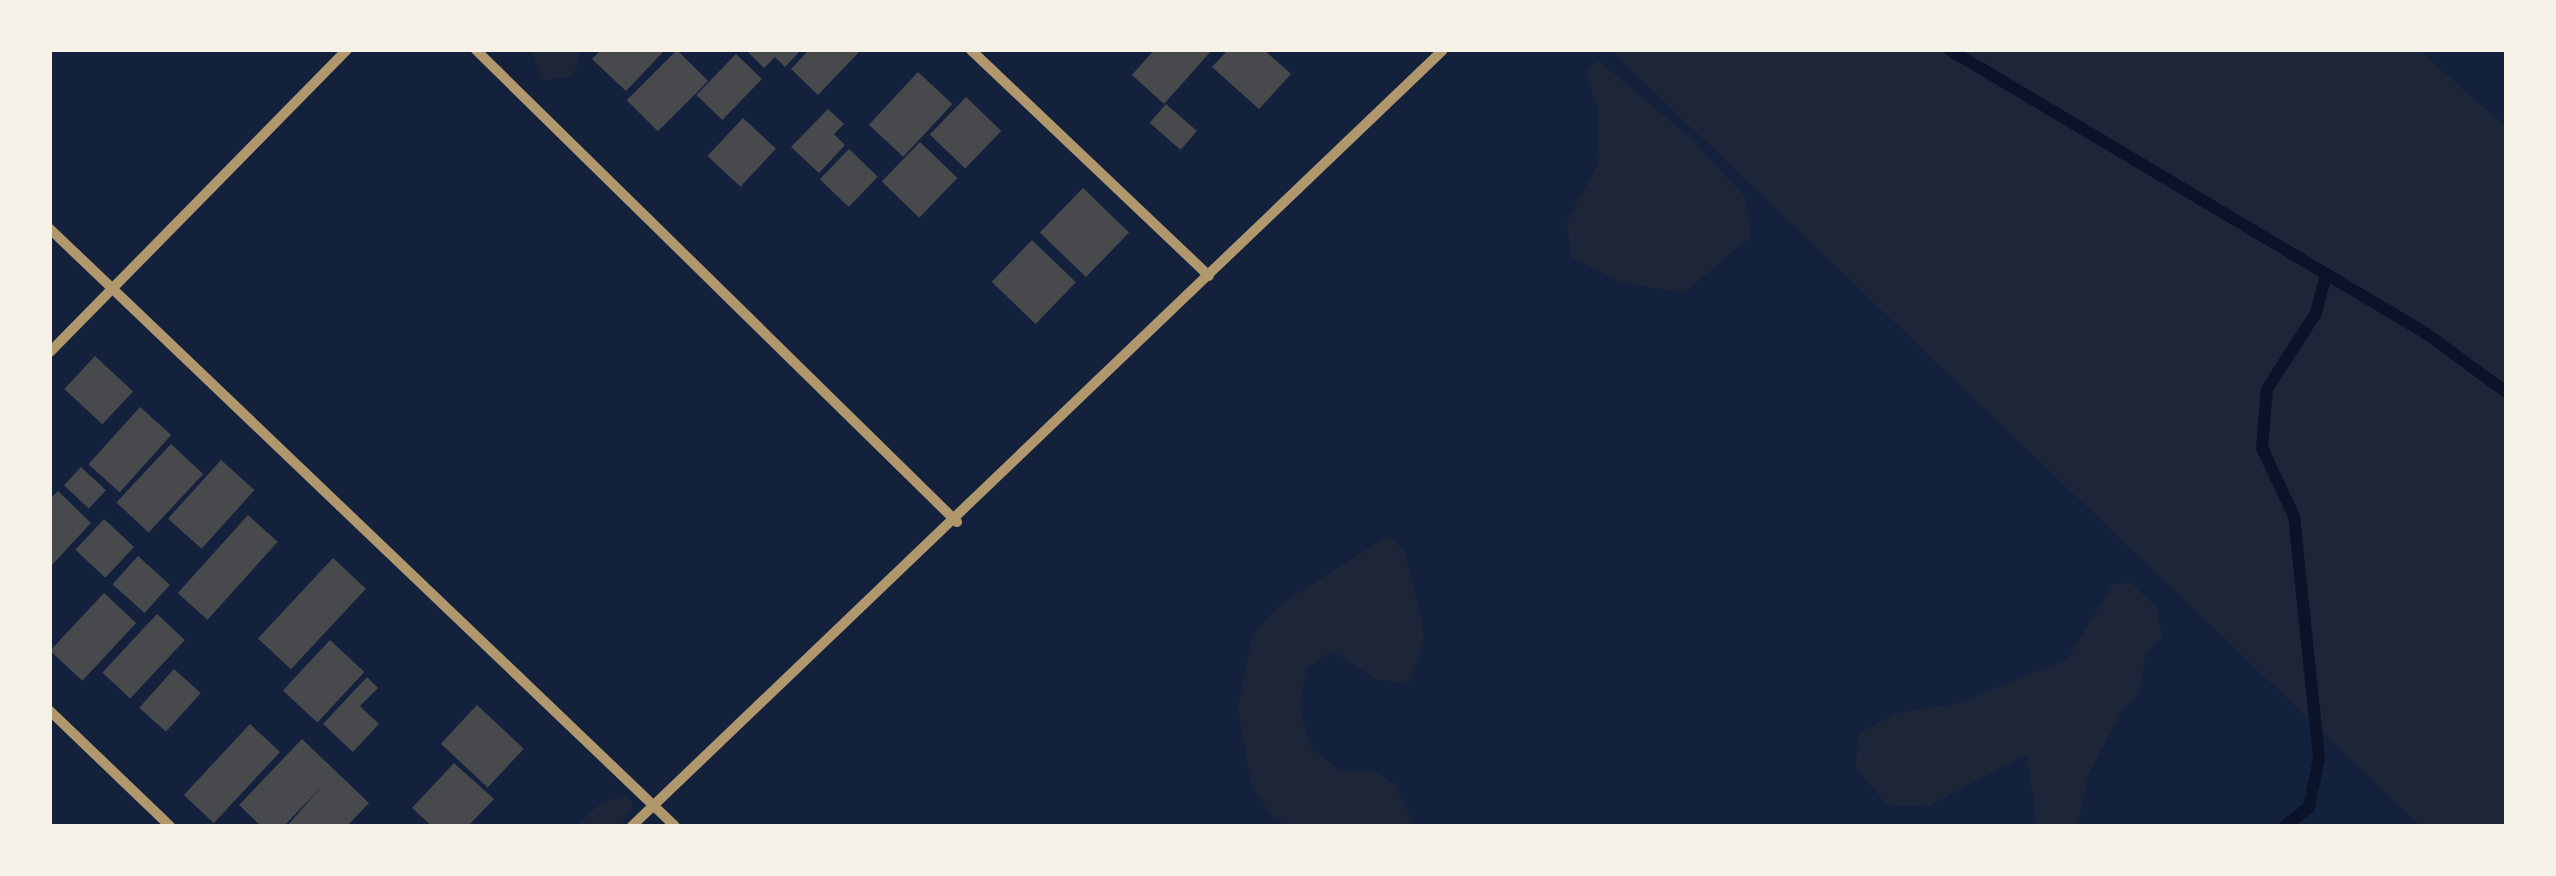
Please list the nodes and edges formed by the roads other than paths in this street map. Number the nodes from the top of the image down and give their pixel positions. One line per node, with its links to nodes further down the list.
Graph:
1 (347, 50): 7 (street)
2 (476, 50): 9 (street)
3 (971, 50): 6 (street)
4 (1443, 50): 6 (street)
5 (50, 229): 7 (street)
6 (1209, 276): 9 (street)
7 (112, 284): 8 (street); 11 (street)
8 (50, 352)
9 (957, 522): 11 (street)
10 (50, 711): 12 (street)
11 (656, 806): 13 (street); 14 (street)
12 (170, 826)
13 (632, 826)
14 (675, 826)

